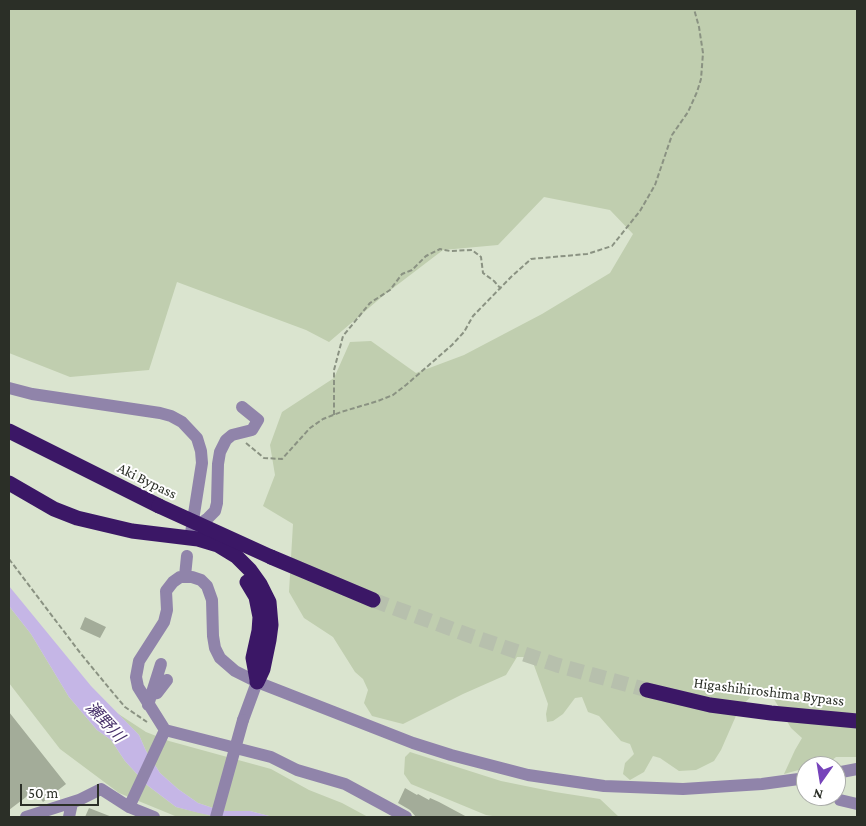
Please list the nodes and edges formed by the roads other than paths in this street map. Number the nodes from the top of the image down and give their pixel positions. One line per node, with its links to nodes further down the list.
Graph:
1 (9, 388): 2 (street)
2 (242, 407)
3 (9, 431): 8 (highway, Aki Bypass, bridge)
4 (9, 483): 11 (highway)
5 (9, 492): 11 (highway)
6 (187, 556): 7 (street)
7 (185, 576): 11 (street); 13 (street)
8 (373, 600)
9 (161, 664): 13 (street)
10 (167, 680): 13 (street)
11 (257, 682): 16 (street); 22 (street, bridge)
12 (647, 690): 14 (highway, Higashihiroshima Bypass)
13 (150, 699): 15 (street)
14 (857, 721)
15 (164, 733): 18 (street); 23 (street)
16 (796, 779)
17 (72, 803): 18 (street); 19 (street); 20 (street)
18 (132, 810): 21 (street)
19 (26, 817)
20 (69, 817)
21 (154, 817)
22 (216, 817)
23 (406, 817)

